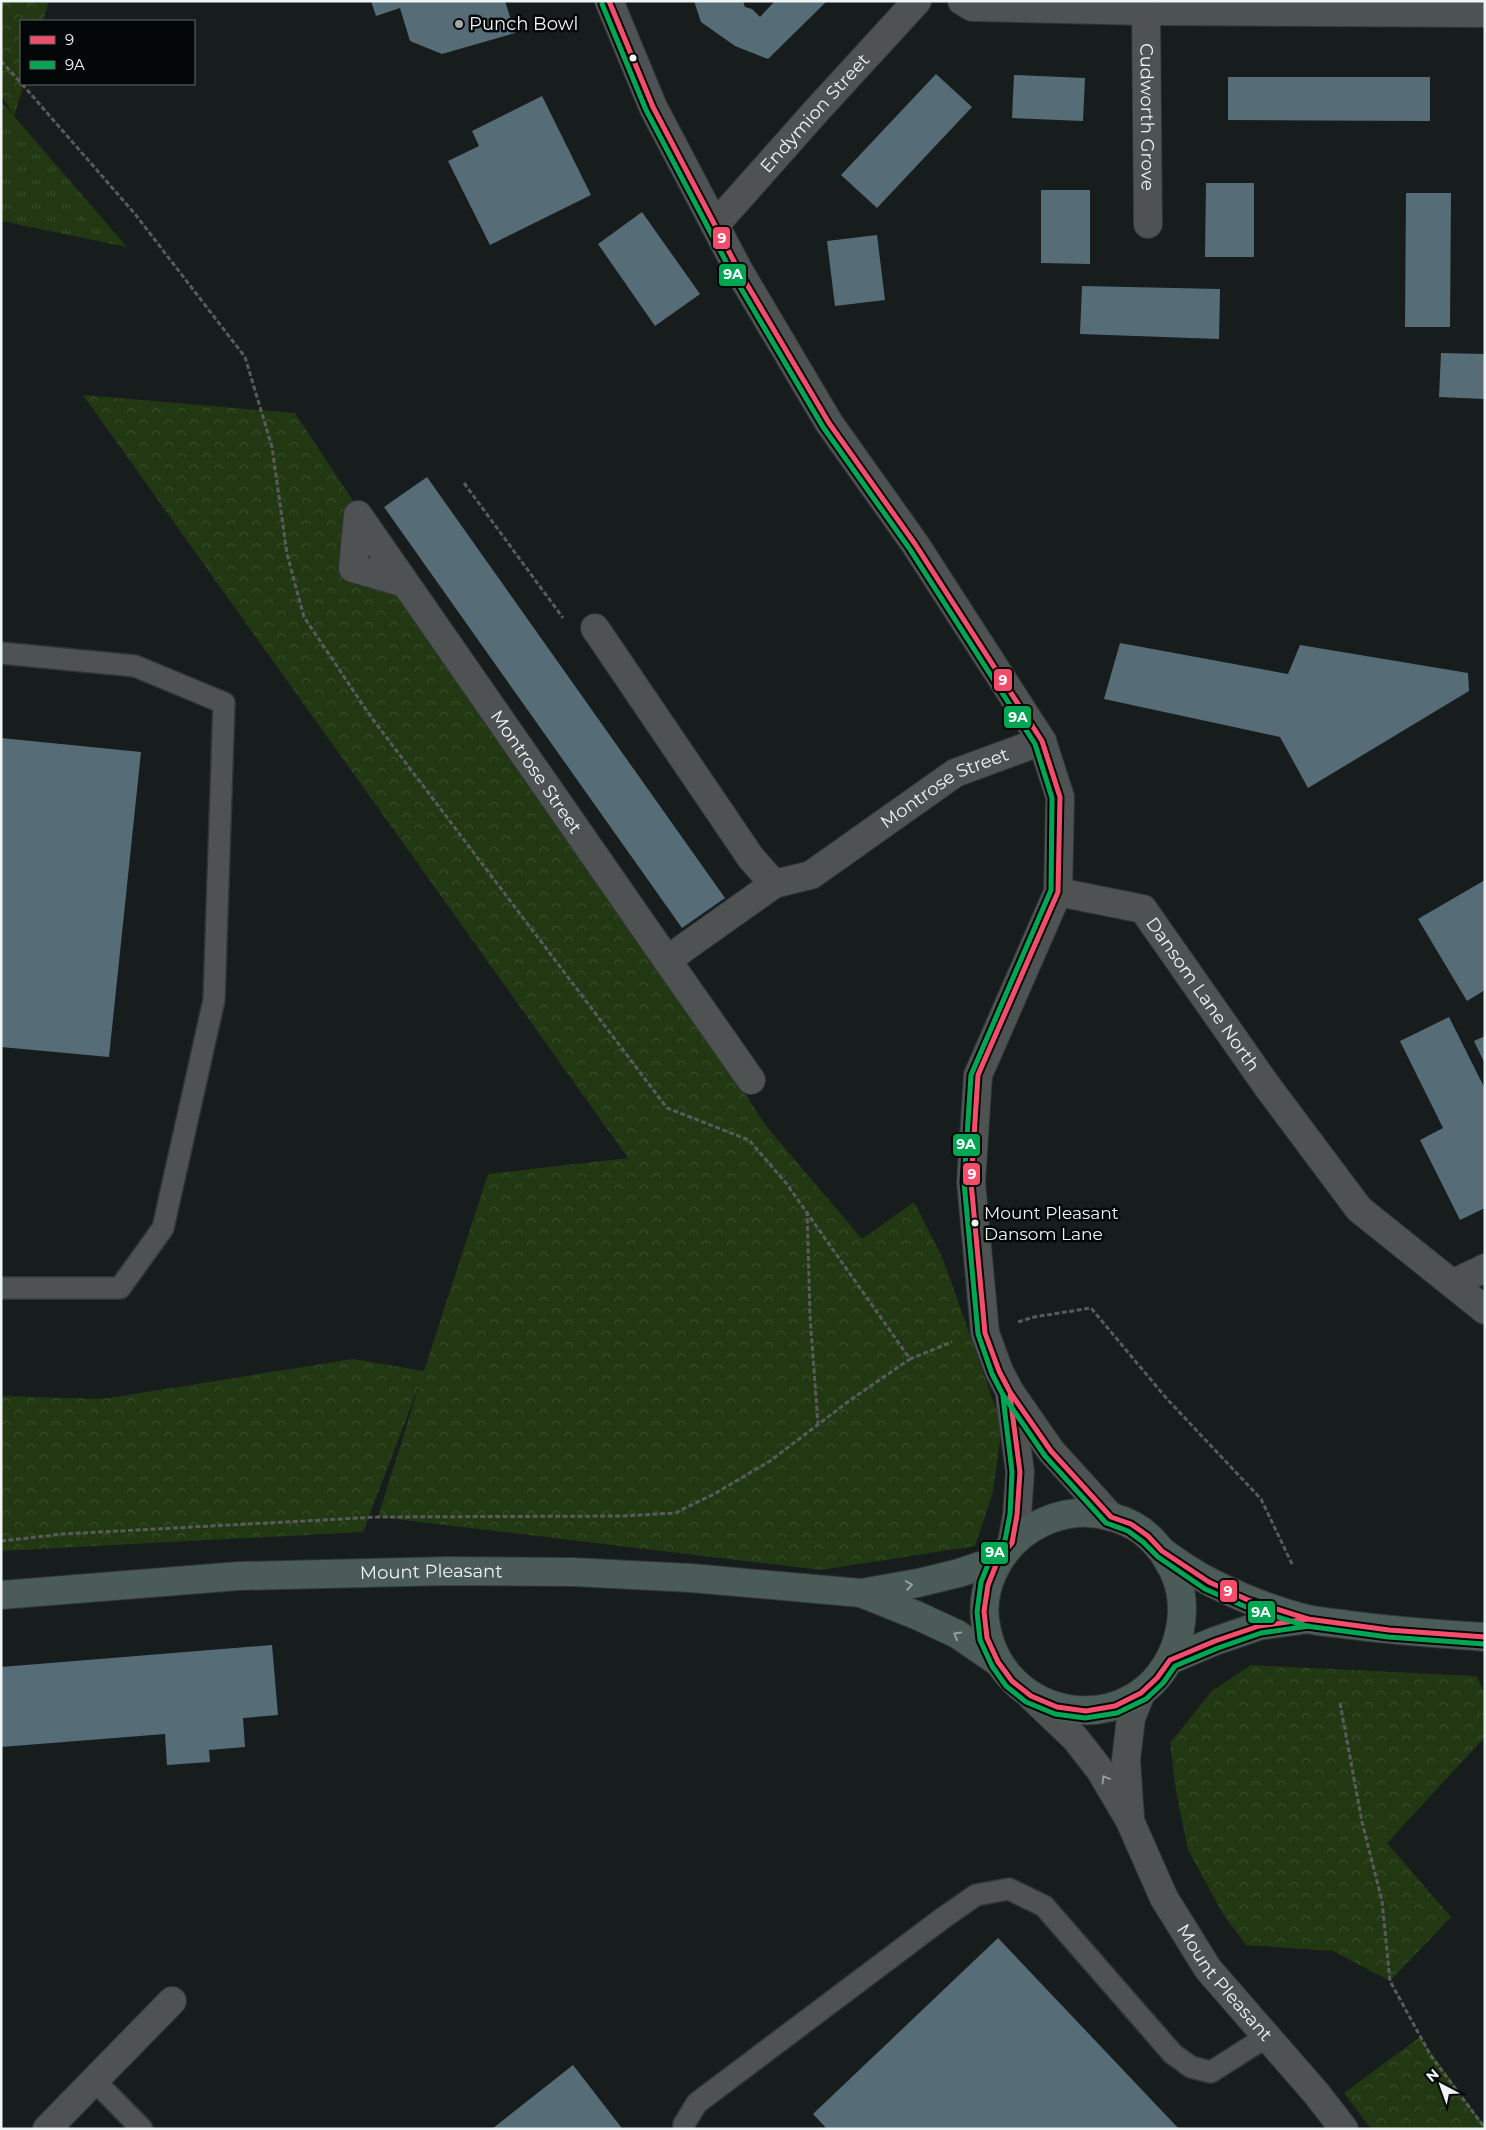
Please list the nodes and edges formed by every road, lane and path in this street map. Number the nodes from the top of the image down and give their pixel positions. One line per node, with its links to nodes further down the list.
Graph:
1 (609, 1): 10 (street)
2 (962, 1): 4 (street)
3 (910, 4): 10 (street, Endymion Street)
4 (1146, 10): 5 (street); 9 (street, Cudworth Grove)
5 (1485, 12)
6 (1, 61): 7 (path)
7 (20, 82)
8 (23, 85): 20 (path)
9 (1148, 224)
10 (714, 225): 15 (street)
11 (464, 483): 13 (path)
12 (405, 583): 18 (street, Montrose Street)
13 (595, 628): 16 (street)
14 (1, 653): 23 (lane)
15 (1042, 741): 16 (street, Montrose Street); 17 (street)
16 (774, 884): 18 (street, Montrose Street)
17 (1058, 892): 22 (street, Dansom Lane North); 25 (street)
18 (667, 960): 19 (street, Montrose Street)
19 (751, 1080)
20 (807, 1211): 26 (path); 28 (path)
21 (1485, 1268): 22 (street)
22 (1454, 1283): 24 (street, Dansom Lane North)
23 (1, 1288)
24 (1485, 1310)
25 (985, 1333): 26 (path); 27 (street); 33 (path)
26 (910, 1359): 28 (path)
27 (1010, 1392): 29 (street); 32 (street)
28 (818, 1425): 30 (path)
29 (1111, 1517): 31 (highway); 32 (highway)
30 (1, 1541)
31 (1162, 1551): 36 (highway); 38 (highway)
32 (1005, 1552): 34 (highway, one-way to 32); 39 (highway)
33 (1293, 1566)
34 (861, 1593): 35 (highway, Mount Pleasant); 39 (highway, one-way to 34)
35 (1, 1595)
36 (1308, 1619): 37 (highway); 38 (highway)
37 (1485, 1637)
38 (1170, 1660): 40 (highway)
39 (998, 1662): 41 (highway)
40 (1141, 1693): 41 (highway); 43 (street, Mount Pleasant)
41 (1030, 1696): 43 (street, Mount Pleasant, one-way to 41)
42 (1340, 1704): 47 (path)
43 (1130, 1821): 45 (street, Mount Pleasant)
44 (172, 2001): 46 (street)
45 (1266, 2037): 50 (lane); 51 (street, Mount Pleasant)
46 (95, 2081): 48 (street); 49 (lane)
47 (1485, 2128)
48 (47, 2129)
49 (142, 2129)
50 (684, 2129)
51 (1344, 2129)

